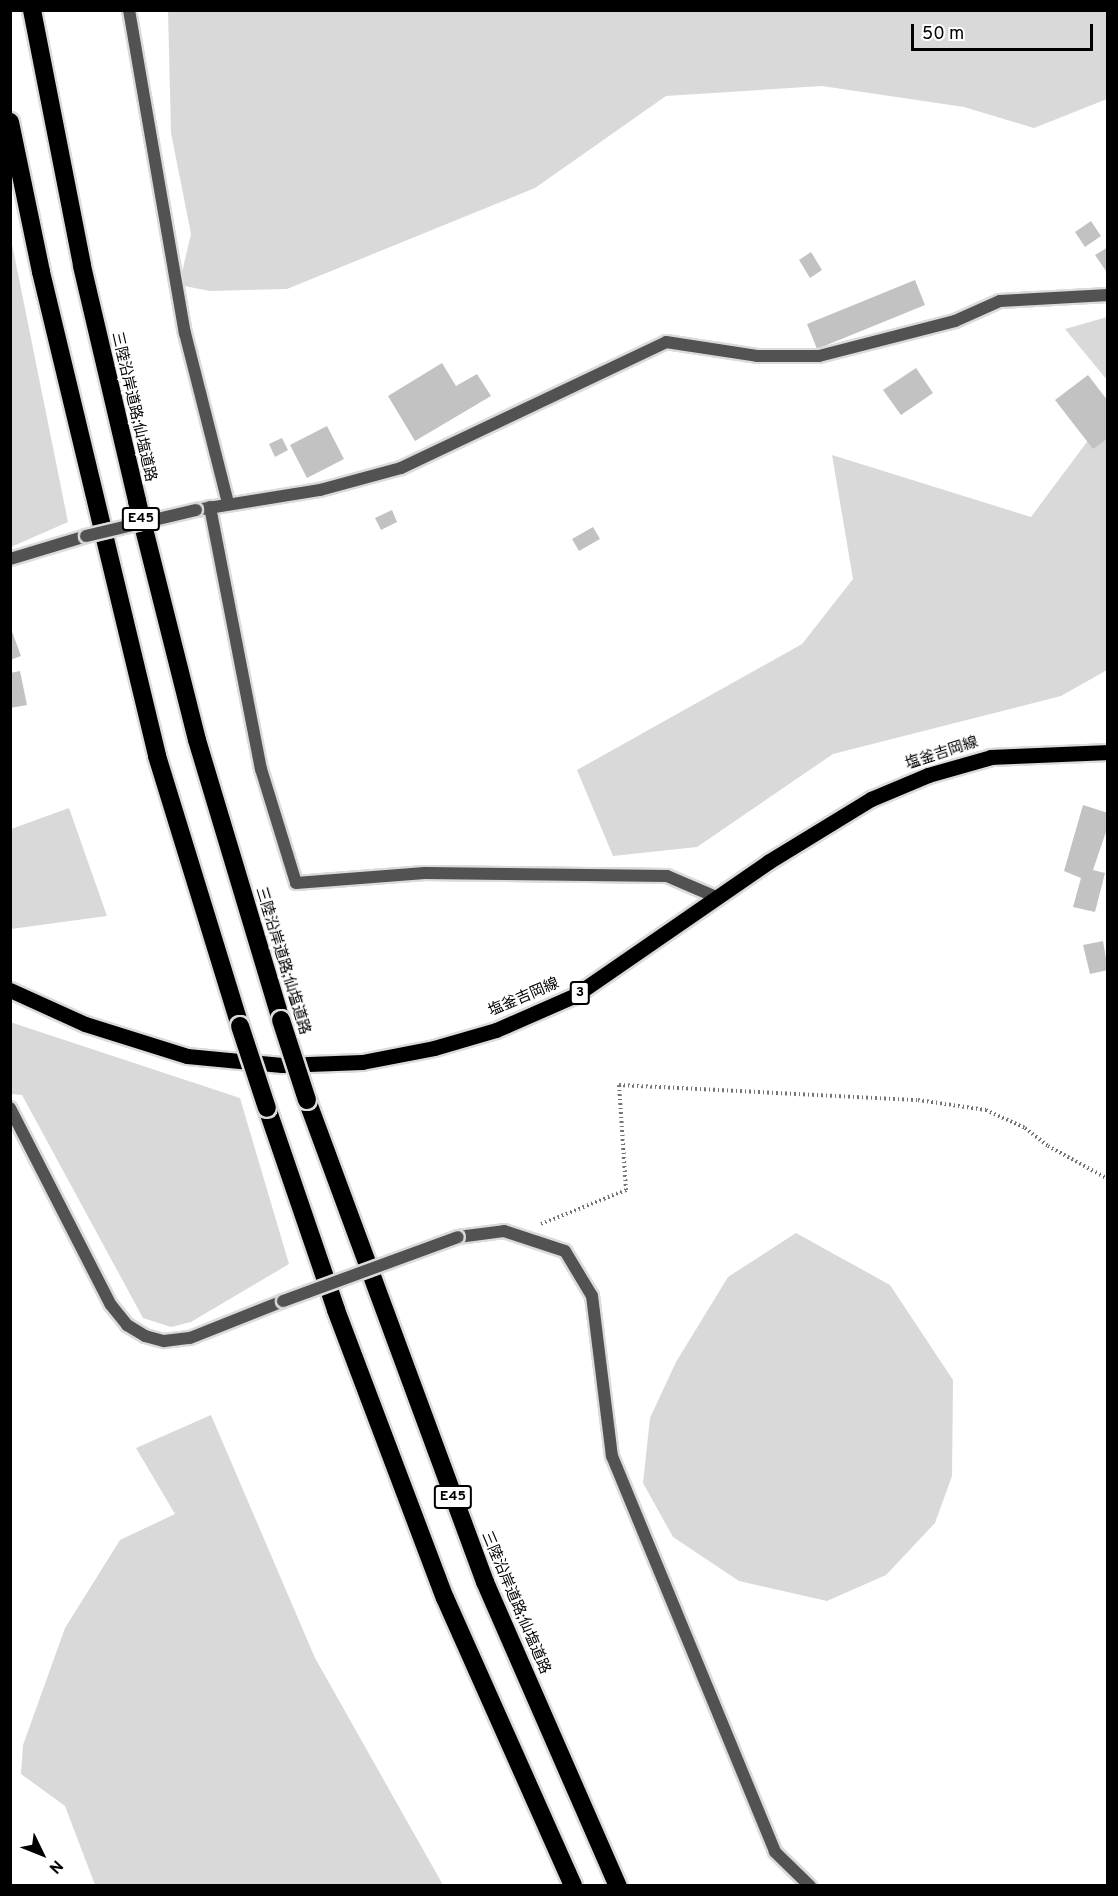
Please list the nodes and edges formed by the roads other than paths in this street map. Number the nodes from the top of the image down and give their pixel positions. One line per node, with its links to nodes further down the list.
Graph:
1 (32, 10): 13 (highway, 三陸沿岸道路;仙塩道路 / E45, bridge)
2 (129, 10): 5 (street)
3 (10, 123): 12 (highway, E45, bridge)
4 (1107, 295): 5 (street)
5 (228, 503): 6 (street)
6 (210, 507): 7 (street, bridge); 9 (street)
7 (10, 559)
8 (1107, 752): 9 (main road, 塩釜吉岡線 / 3)
9 (716, 897): 10 (main road, 塩釜吉岡線 / 3)
10 (10, 990)
11 (10, 1108): 14 (street, bridge)
12 (573, 1886)
13 (618, 1886)
14 (810, 1886)

